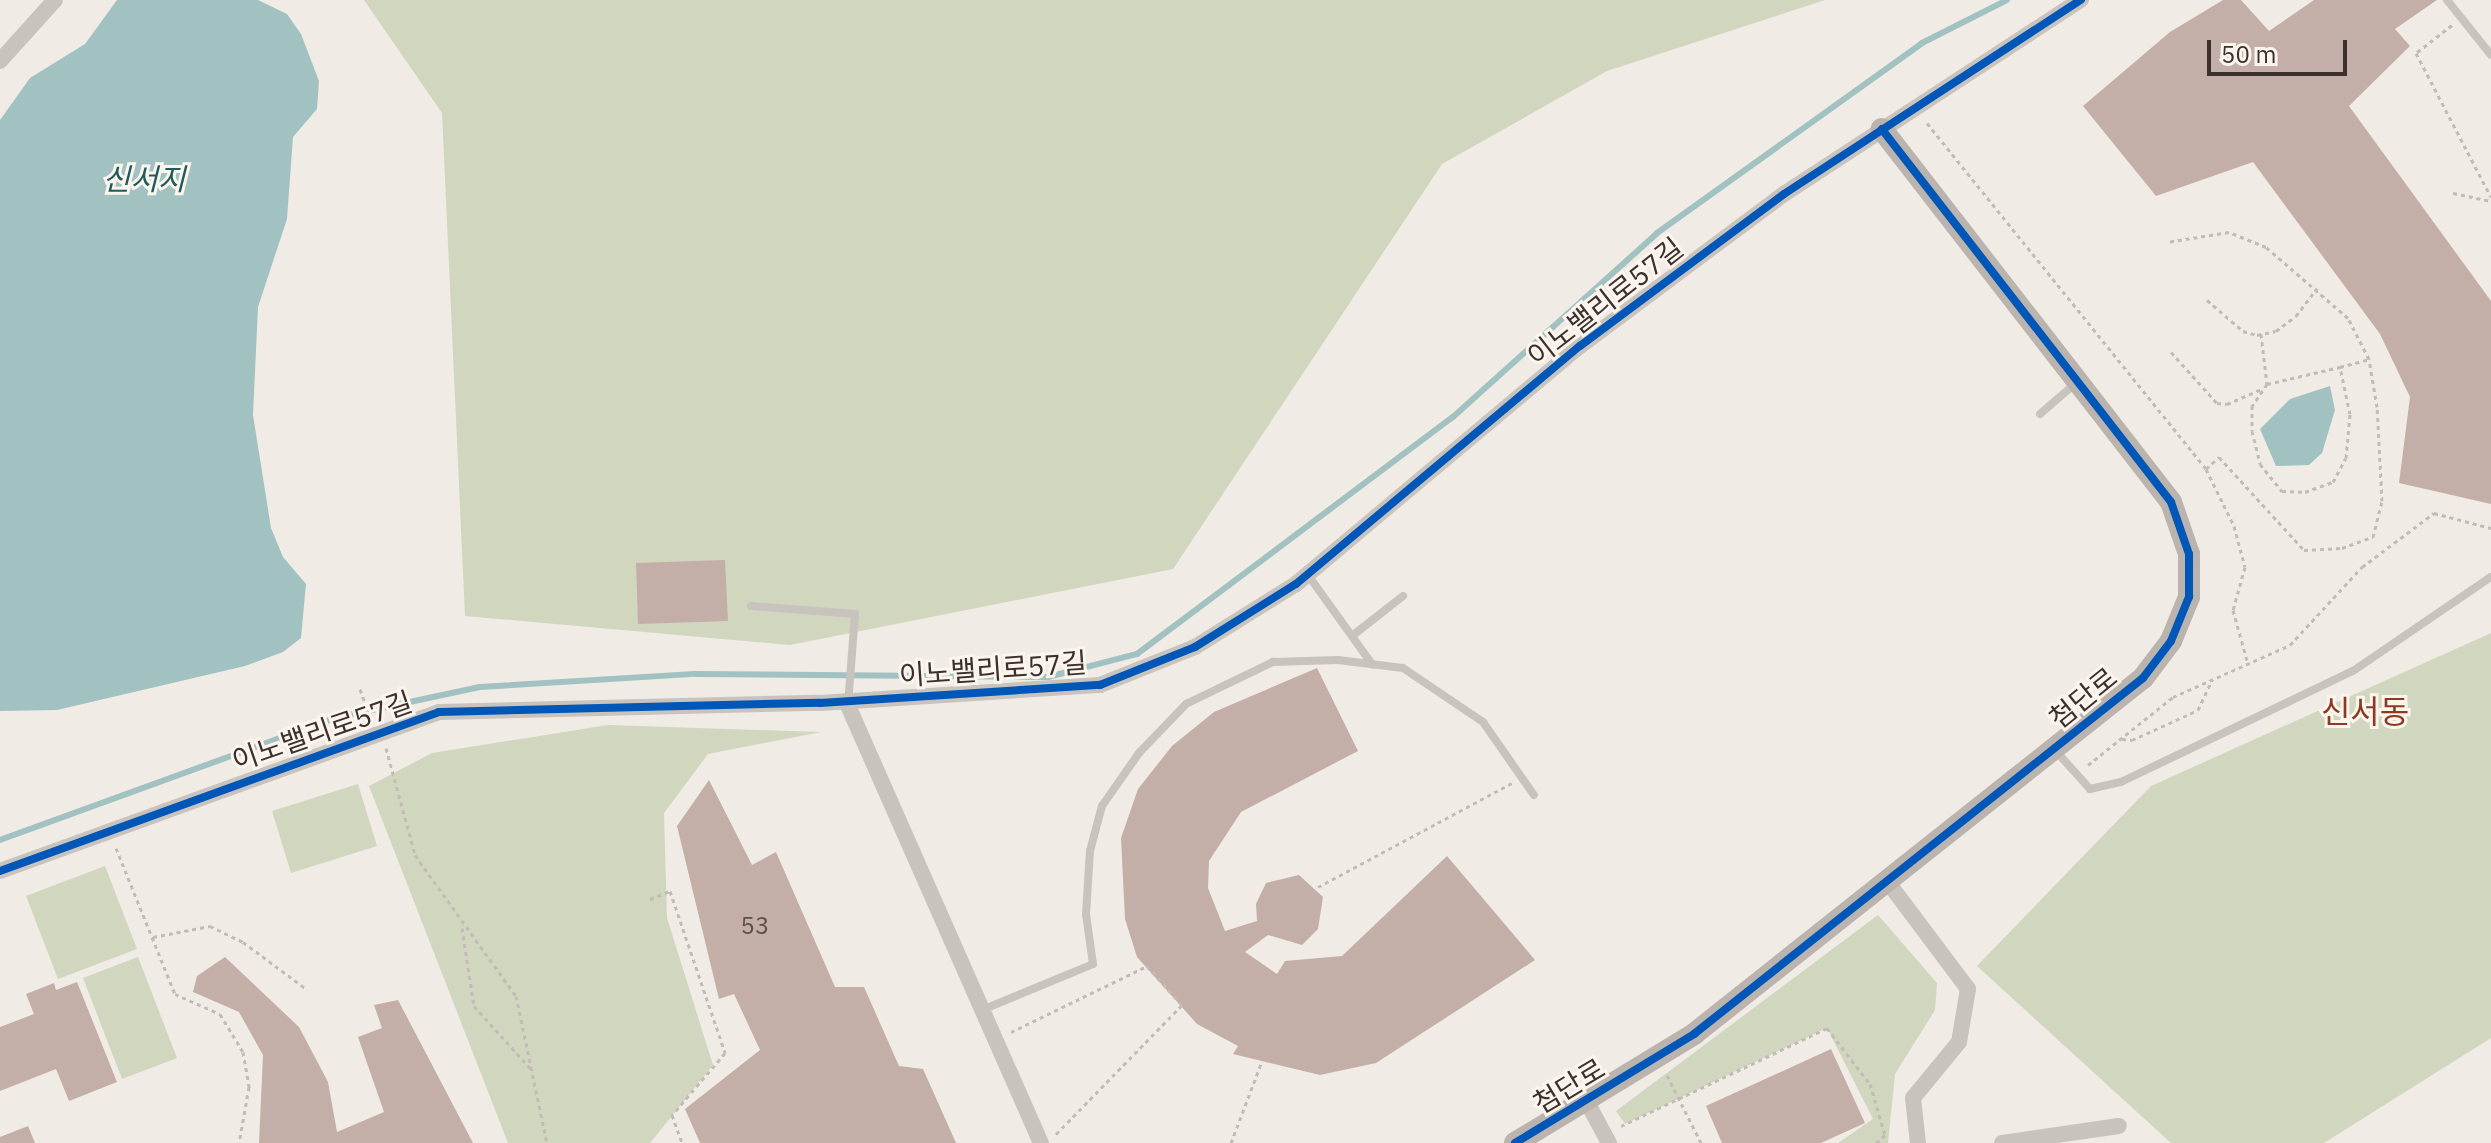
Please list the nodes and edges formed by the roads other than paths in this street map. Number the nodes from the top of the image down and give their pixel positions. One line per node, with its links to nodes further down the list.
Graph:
1 (55, 0): 5 (street)
2 (2081, 0): 6 (street, 이노밸리로57길)
3 (2447, 0): 4 (lane)
4 (2491, 55)
5 (0, 61)
6 (1882, 129): 7 (street, 첨단로); 9 (street, 이노밸리로57길)
7 (2077, 381): 8 (lane); 16 (street, 첨단로)
8 (2040, 414)
9 (1308, 575): 13 (lane); 15 (street, 이노밸리로57길)
10 (2491, 577): 16 (lane)
11 (1403, 596): 13 (lane)
12 (751, 606): 15 (lane, bridge)
13 (1352, 636): 14 (lane)
14 (1372, 664): 17 (lane); 20 (lane)
15 (847, 703): 18 (street, 이노밸리로57길); 20 (street)
16 (2054, 749): 19 (street, 첨단로)
17 (1534, 795)
18 (0, 871)
19 (1887, 881): 21 (street, 첨단로); 26 (street)
20 (982, 1010): 24 (street)
21 (1587, 1102): 23 (street); 25 (street, 첨단로)
22 (2119, 1126): 27 (street)
23 (1612, 1136)
24 (1044, 1143)
25 (1515, 1143)
26 (1918, 1143)
27 (2002, 1143)

